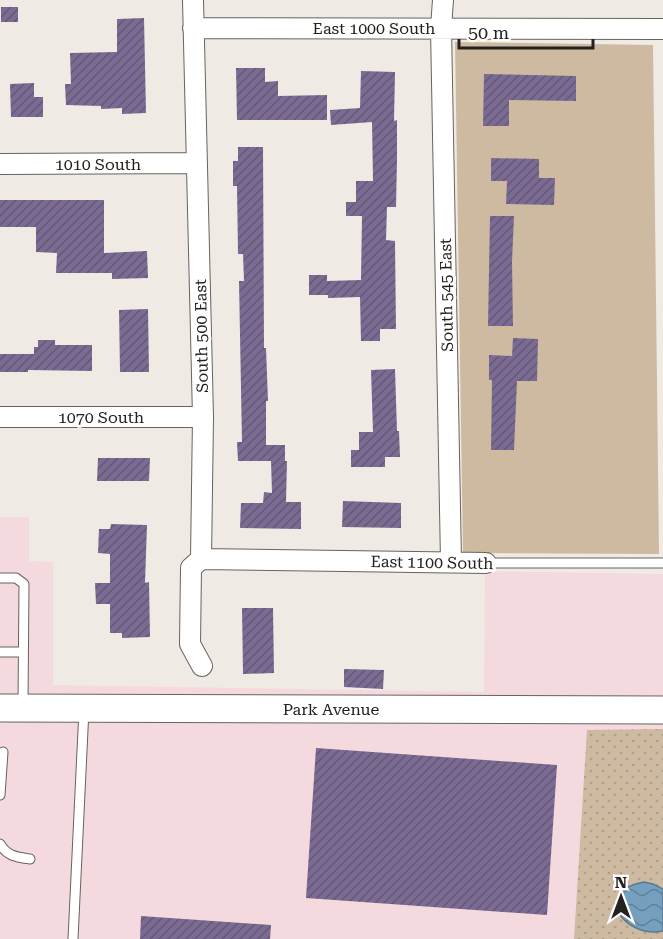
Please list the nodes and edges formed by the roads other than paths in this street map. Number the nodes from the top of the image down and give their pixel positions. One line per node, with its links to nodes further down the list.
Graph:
1 (193, 0): 3 (street, South 500 East)
2 (443, 0): 4 (street, South 545 East)
3 (194, 28): 4 (street, East 1000 South); 6 (street, South 500 East)
4 (441, 28): 5 (street, East 1000 South); 11 (street, South 545 East)
5 (663, 29)
6 (197, 163): 7 (street, 1010 South); 9 (street, South 500 East)
7 (0, 164)
8 (0, 417): 9 (street, 1070 South)
9 (203, 417): 10 (street, South 500 East)
10 (201, 559): 11 (street, East 1100 South); 17 (street, South 500 East)
11 (451, 562): 12 (street, East 1100 South)
12 (486, 562): 13 (lane, East 1100 South)
13 (663, 563)
14 (0, 578): 16 (lane)
15 (0, 652): 16 (lane)
16 (23, 652): 19 (lane)
17 (202, 666)
18 (84, 707): 19 (street, Park Avenue); 20 (street, Park Avenue); 25 (lane)
19 (11, 708)
20 (663, 710)
21 (3, 752): 22 (lane)
22 (0, 795)
23 (0, 844): 24 (lane)
24 (30, 859)
25 (73, 939)

